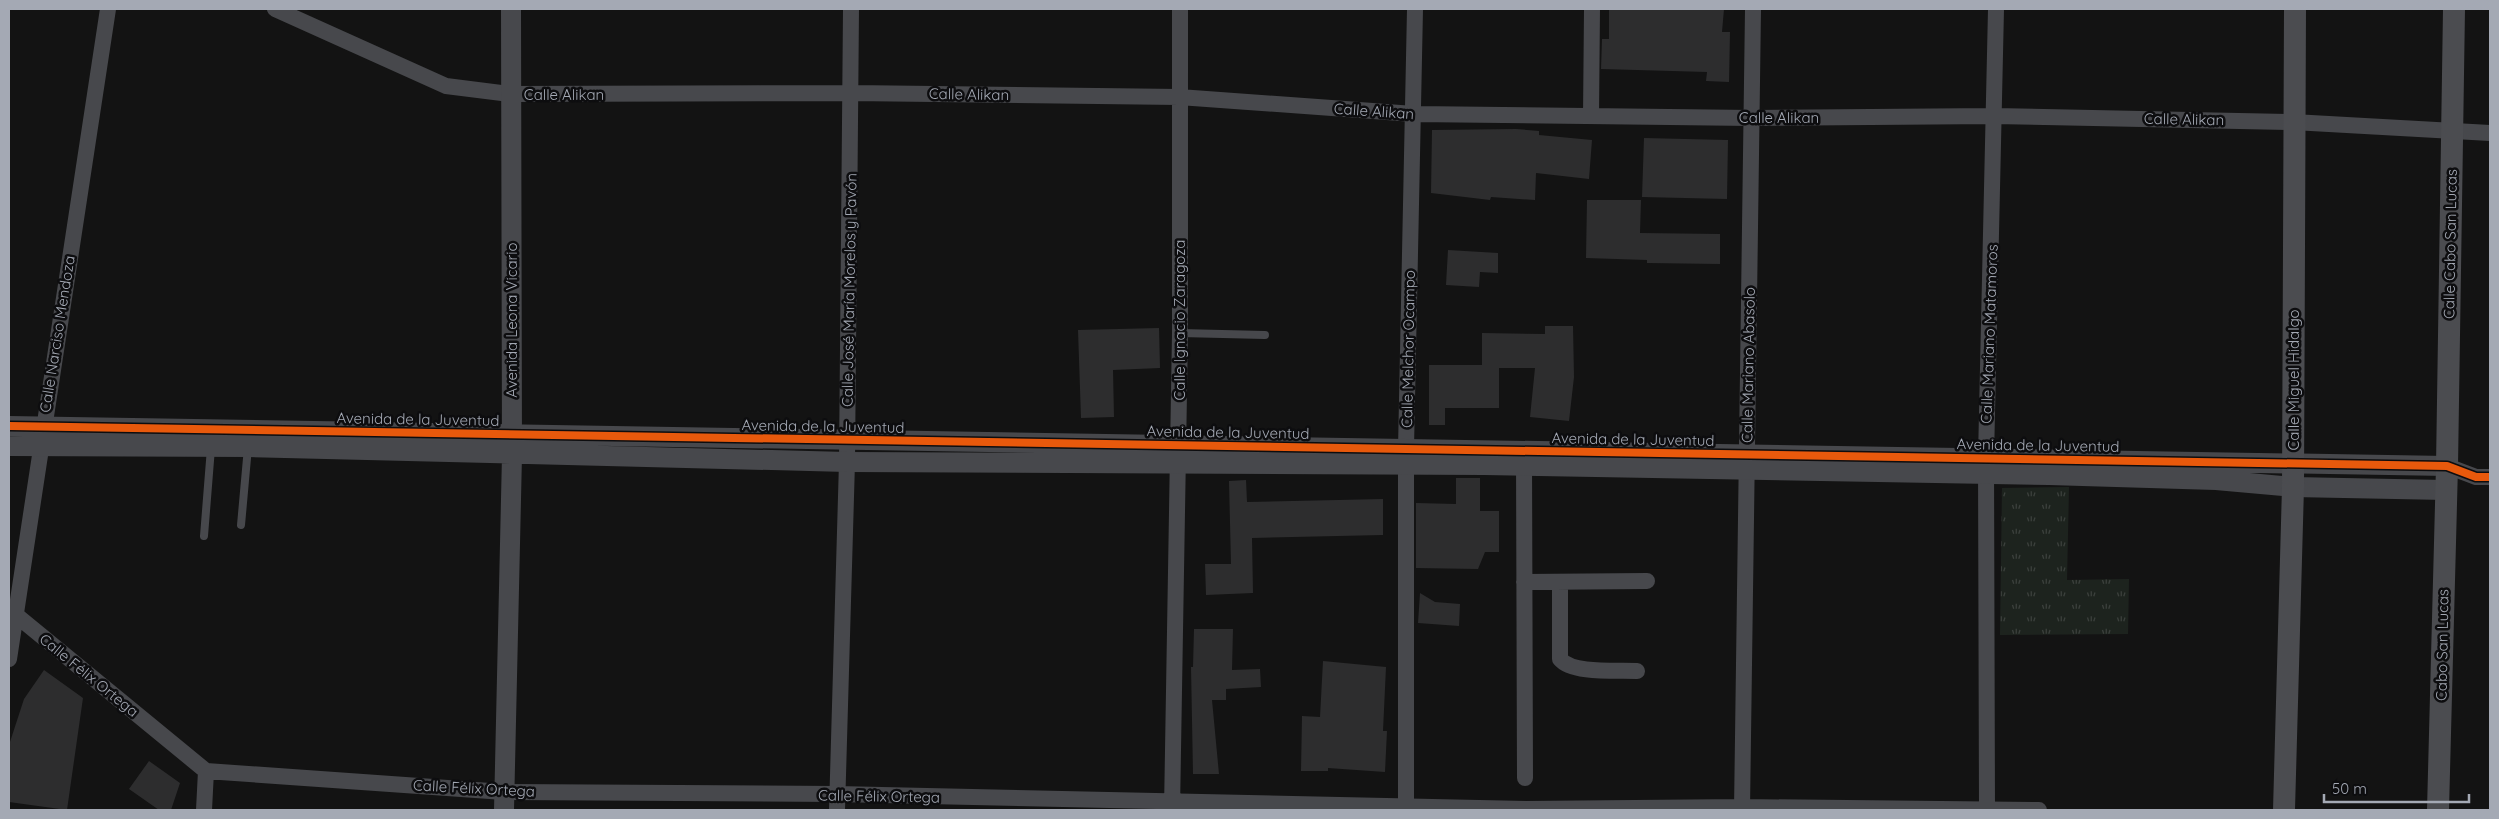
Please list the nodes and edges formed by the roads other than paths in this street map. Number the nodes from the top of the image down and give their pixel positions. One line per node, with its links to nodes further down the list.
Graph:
1 (108, 9): 25 (street, Calle Narciso Mendoza)
2 (275, 9): 13 (street, Calle Alikan)
3 (511, 9): 13 (street, Avenida Leona Vicario)
4 (851, 9): 12 (street, Calle José María Morelos y Pavón)
5 (1180, 9): 14 (street, Calle Ignacio Zaragoza)
6 (1415, 9): 15 (street, Calle Melchor Ocampo)
7 (1592, 9): 16 (street)
8 (1753, 9): 18 (street, Calle Mariano Abasolo)
9 (1996, 9): 17 (street, Calle Mariano Matamoros)
10 (2295, 9): 19 (main road, Calle Miguel Hidalgo)
11 (2454, 9): 20 (main road, Calle Cabo San Lucas)
12 (851, 92): 13 (street, Calle Alikan); 14 (street, Calle Alikan); 27 (street, Calle José María Morelos y Pavón)
13 (510, 94): 26 (street, Avenida Leona Vicario)
14 (1179, 97): 15 (street, Calle Alikan); 22 (street, Calle Ignacio Zaragoza)
15 (1414, 114): 16 (street, Calle Alikan); 34 (street, Calle Melchor Ocampo)
16 (1591, 116): 18 (street, Calle Alikan)
17 (1994, 116): 18 (street, Calle Alikan); 19 (street, Calle Alikan); 39 (street, Calle Mariano Matamoros)
18 (1752, 118): 37 (street, Calle Mariano Abasolo)
19 (2293, 122): 20 (street, Calle Alikan); 38 (main road, Calle Miguel Hidalgo)
20 (2452, 132): 21 (street, Calle Alikan); 41 (main road, Calle Cabo San Lucas)
21 (2490, 133)
22 (1180, 333): 23 (lane); 32 (street, Calle Ignacio Zaragoza)
23 (1265, 335)
24 (9, 426): 25 (street, Avenida de la Juventud)
25 (43, 427): 26 (street, Avenida de la Juventud); 29 (street, Calle Narciso Mendoza)
26 (512, 434): 27 (street, Avenida de la Juventud); 33 (street, Avenida Leona Vicario)
27 (847, 440): 32 (street, Avenida de la Juventud); 36 (street, Calle José María Morelos y Pavón)
28 (9, 446): 29 (street, Avenida de la Juventud)
29 (40, 447): 31 (street, Avenida de la Juventud); 48 (street, Calle Narciso Mendoza)
30 (248, 447): 31 (street, Avenida de la Juventud); 33 (street, Avenida de la Juventud); 43 (lane)
31 (211, 448): 44 (lane)
32 (1177, 454): 34 (street, Avenida de la Juventud); 36 (street, Avenida de la Juventud); 55 (street, Calle Ignacio Zaragoza)
33 (512, 455): 36 (street, Avenida de la Juventud); 53 (street, Avenida Leona Vicario)
34 (1406, 457): 35 (street, Avenida de la Juventud); 56 (street, Calle Melchor Ocampo)
35 (1524, 459): 37 (street, Avenida de la Juventud); 45 (street)
36 (847, 462): 54 (street, Calle José María Morelos y Pavón)
37 (1746, 462): 39 (street, Avenida de la Juventud); 57 (street, Calle Mariano Abasolo)
38 (2293, 463): 39 (street, Avenida de la Juventud); 41 (street, Avenida de la Juventud); 42 (main road, Calle Miguel Hidalgo)
39 (1986, 466): 42 (street, Avenida de la Juventud); 59 (street, Calle Mariano Matamoros)
40 (2483, 477): 41 (street); 41 (street)
41 (2446, 479): 42 (street, Avenida de la Juventud); 62 (main road, Cabo San Lucas)
42 (2293, 487): 61 (main road, Calle Miguel Hidalgo)
43 (241, 525)
44 (204, 536)
45 (1524, 582): 47 (street); 52 (street)
46 (1646, 582): 47 (street)
47 (1560, 583): 50 (street)
48 (16, 615): 49 (street, Calle Narciso Mendoza); 51 (street, Calle Félix Ortega)
49 (9, 659)
50 (1637, 671)
51 (206, 770): 53 (street, Calle Félix Ortega); 58 (street)
52 (1525, 778)
53 (504, 801): 54 (street, Calle Félix Ortega)
54 (837, 802): 55 (street, Calle Félix Ortega)
55 (1172, 806): 56 (street, Calle Félix Ortega)
56 (1406, 808): 57 (street, Calle Félix Ortega)
57 (1742, 809): 59 (street, Calle Félix Ortega)
58 (204, 810)
59 (1987, 810): 60 (street, Calle Félix Ortega)
60 (2039, 810)
61 (2284, 810)
62 (2438, 810)

